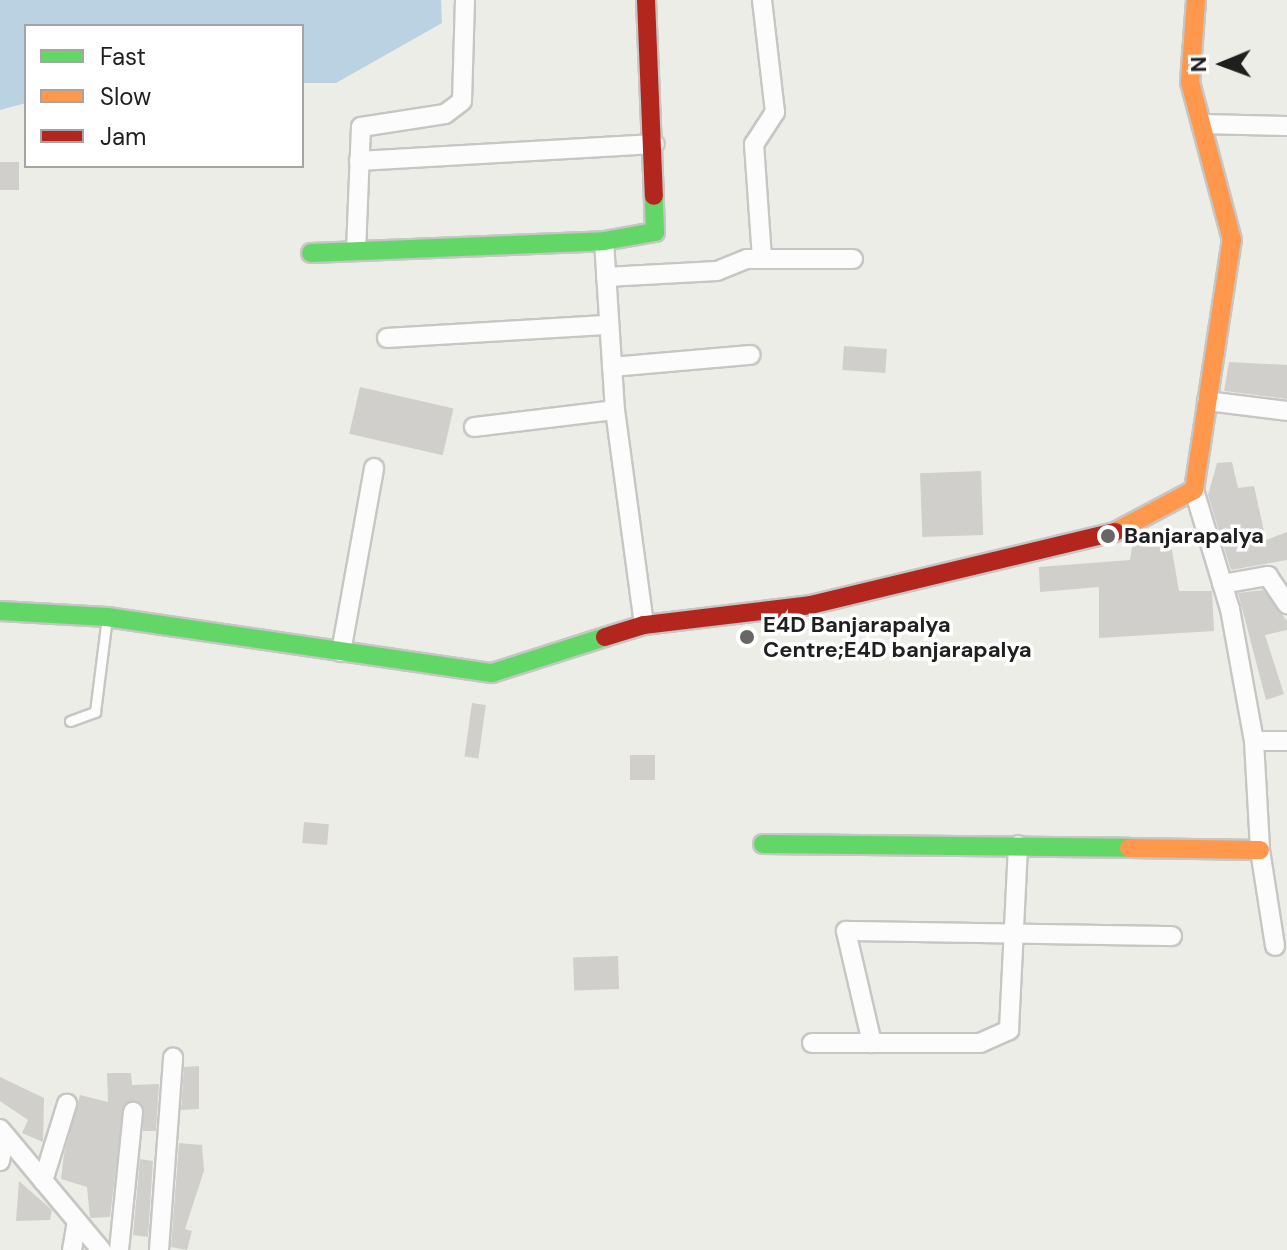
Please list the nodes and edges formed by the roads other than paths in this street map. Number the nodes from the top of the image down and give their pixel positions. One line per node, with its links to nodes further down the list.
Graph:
1 (465, 0): 8 (street)
2 (646, 0): 7 (street)
3 (762, 0): 12 (street)
4 (1196, 0): 5 (street)
5 (1201, 124): 6 (street); 19 (street)
6 (1287, 126)
7 (655, 144): 8 (street); 9 (street)
8 (359, 161): 10 (street)
9 (604, 241): 10 (street); 14 (street)
10 (356, 251): 11 (street)
11 (311, 253)
12 (762, 259): 13 (street); 14 (street)
13 (853, 259)
14 (606, 277): 15 (street)
15 (609, 325): 16 (street); 18 (street)
16 (387, 338)
17 (750, 355): 18 (street)
18 (612, 367): 20 (street)
19 (1207, 401): 21 (street); 24 (street)
20 (615, 410): 22 (street); 30 (street)
21 (1287, 411)
22 (474, 427)
23 (374, 468): 31 (street)
24 (1194, 490): 26 (street); 30 (street)
25 (1279, 576): 26 (street); 27 (street)
26 (1222, 584): 33 (street)
27 (1287, 604)
28 (0, 611): 29 (street)
29 (107, 617): 31 (street); 32 (lane)
30 (644, 625): 31 (street)
31 (341, 652)
32 (70, 721)
33 (1254, 741): 34 (street); 37 (street)
34 (1287, 741)
35 (763, 844): 36 (street)
36 (1018, 845): 37 (street); 39 (street)
37 (1260, 850): 40 (street)
38 (1172, 936): 39 (street)
39 (1016, 939): 42 (street); 42 (street)
40 (1275, 946)
41 (812, 1043): 42 (street)
42 (872, 1043)
43 (173, 1058): 53 (street)
44 (67, 1104): 48 (street)
45 (133, 1112): 52 (street)
46 (2, 1132): 47 (street); 48 (street)
47 (0, 1161)
48 (43, 1181): 49 (street)
49 (77, 1223): 50 (street); 51 (street)
50 (72, 1250)
51 (101, 1250)
52 (119, 1250)
53 (159, 1250)

